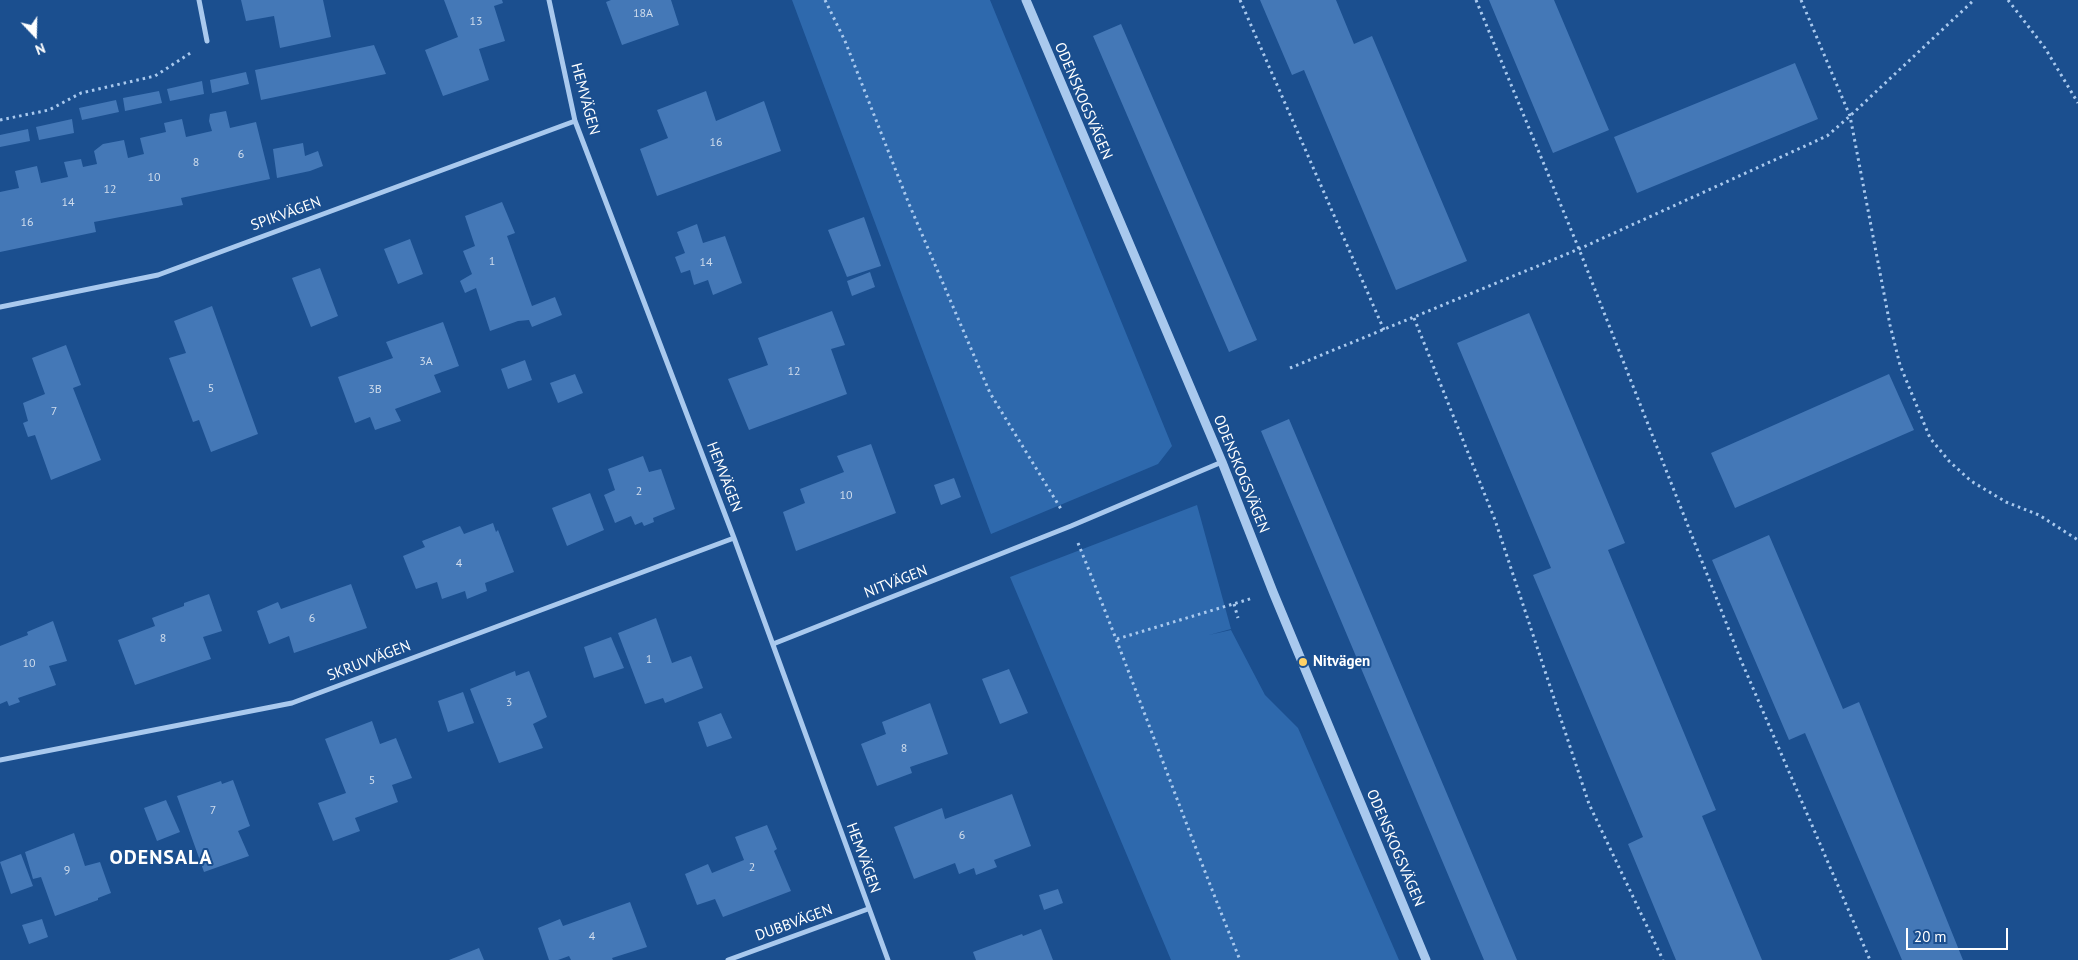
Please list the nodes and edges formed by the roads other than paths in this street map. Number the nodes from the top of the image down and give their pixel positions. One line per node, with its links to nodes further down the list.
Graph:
1 (199, 0): 4 (street)
2 (549, 0): 5 (street, HEMVÄGEN)
3 (1026, 0): 7 (street, ODENSKOGSVÄGEN)
4 (207, 42)
5 (575, 121): 6 (street, SPIKVÄGEN); 8 (street, HEMVÄGEN)
6 (0, 308)
7 (1222, 462): 9 (street, NITVÄGEN); 14 (street, ODENSKOGSVÄGEN)
8 (734, 538): 9 (street, HEMVÄGEN); 10 (street, SKRUVVÄGEN)
9 (773, 644): 11 (street, HEMVÄGEN)
10 (0, 760)
11 (868, 909): 12 (street, DUBBVÄGEN); 13 (street, HEMVÄGEN)
12 (728, 960)
13 (888, 960)
14 (1426, 960)

